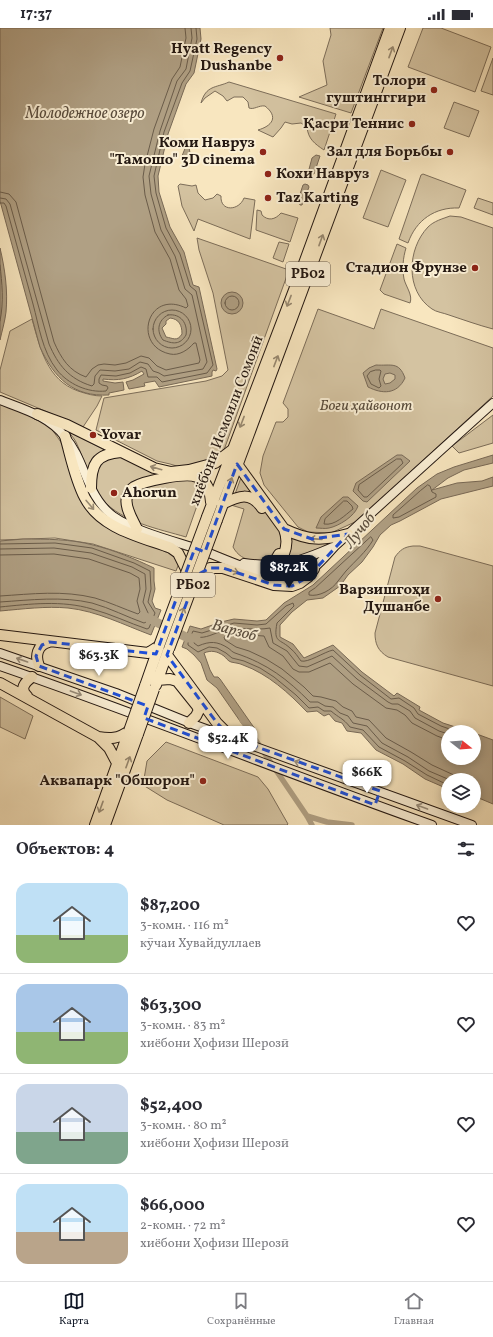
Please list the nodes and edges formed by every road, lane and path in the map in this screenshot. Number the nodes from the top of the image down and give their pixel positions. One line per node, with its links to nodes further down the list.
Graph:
1 (390, 28): 7 (highway, хиёбони Исмоили Сомонӣ / РБ02, one-way to 7)
2 (400, 28): 9 (highway, хиёбони Исмоили Сомонӣ / РБ02, one-way to 2)
3 (0, 400): 5 (main road)
4 (493, 403): 16 (main road)
5 (37, 414): 6 (main road); 8 (highway)
6 (65, 436): 10 (main road); 21 (highway, one-way to 21)
7 (232, 450): 8 (highway, one-way to 8); 11 (highway, хиёбони Исмоили Сомонӣ / РБ02)
8 (121, 452): 10 (highway)
9 (237, 464): 12 (highway, хиёбони Исмоили Сомонӣ / РБ02, one-way to 9); 15 (highway)
10 (91, 488): 14 (main road)
11 (212, 504): 13 (highway, хиёбони Исмоили Сомонӣ / РБ02); 14 (highway)
12 (222, 504): 13 (highway, хиёбони Исмоили Сомонӣ / РБ02); 20 (highway)
13 (212, 518): 21 (highway, хиёбони Исмоили Сомонӣ / РБ02, bridge); 22 (highway, хиёбони Исмоили Сомонӣ / РБ02, bridge)
14 (137, 529): 20 (main road)
15 (284, 529): 16 (highway, one-way to 15); 18 (highway)
16 (348, 534): 17 (main road)
17 (335, 546): 18 (main road); 19 (main road)
18 (278, 565): 20 (highway)
19 (314, 569): 20 (main road); 22 (highway, one-way to 19)
20 (267, 570)
21 (187, 571): 25 (highway, хиёбони Исмоили Сомонӣ / РБ02, bridge)
22 (197, 575): 25 (highway, хиёбони Исмоили Сомонӣ / РБ02, one-way to 22, bridge)
23 (0, 635): 24 (highway)
24 (49, 642): 27 (highway); 30 (highway)
25 (165, 650): 27 (highway); 28 (highway, хиёбони Исмоили Сомонӣ / РБ02); 33 (highway, хиёбони Исмоили Сомонӣ / РБ02); 38 (highway)
26 (0, 653): 30 (main road, one-way to 26)
27 (148, 653): 28 (highway)
28 (152, 665): 33 (highway, хиёбони Исмоили Сомонӣ / РБ02)
29 (0, 666): 31 (main road)
30 (39, 666): 35 (main road)
31 (32, 677): 34 (highway); 42 (main road, one-way to 42)
32 (0, 682): 34 (highway)
33 (152, 685): 35 (highway); 36 (highway, хиёбони Исмоили Сомонӣ / РБ02, bridge)
34 (27, 696): 37 (highway)
35 (189, 723): 38 (main road)
36 (133, 733): 37 (highway); 39 (highway, хиёбони Исмоили Сомонӣ / РБ02); 45 (highway, хиёбони Исмоили Сомонӣ / РБ02, one-way to 36)
37 (98, 737): 39 (highway)
38 (232, 738): 40 (main road, one-way to 38)
39 (117, 763): 44 (highway, хиёбони Исмоили Сомонӣ / РБ02, one-way to 44)
40 (350, 780): 41 (main road); 42 (main road)
41 (380, 791): 43 (main road); 47 (main road, one-way to 41)
42 (345, 794): 43 (main road)
43 (375, 805): 46 (main road)
44 (95, 825)
45 (105, 825)
46 (432, 825)
47 (472, 825)

